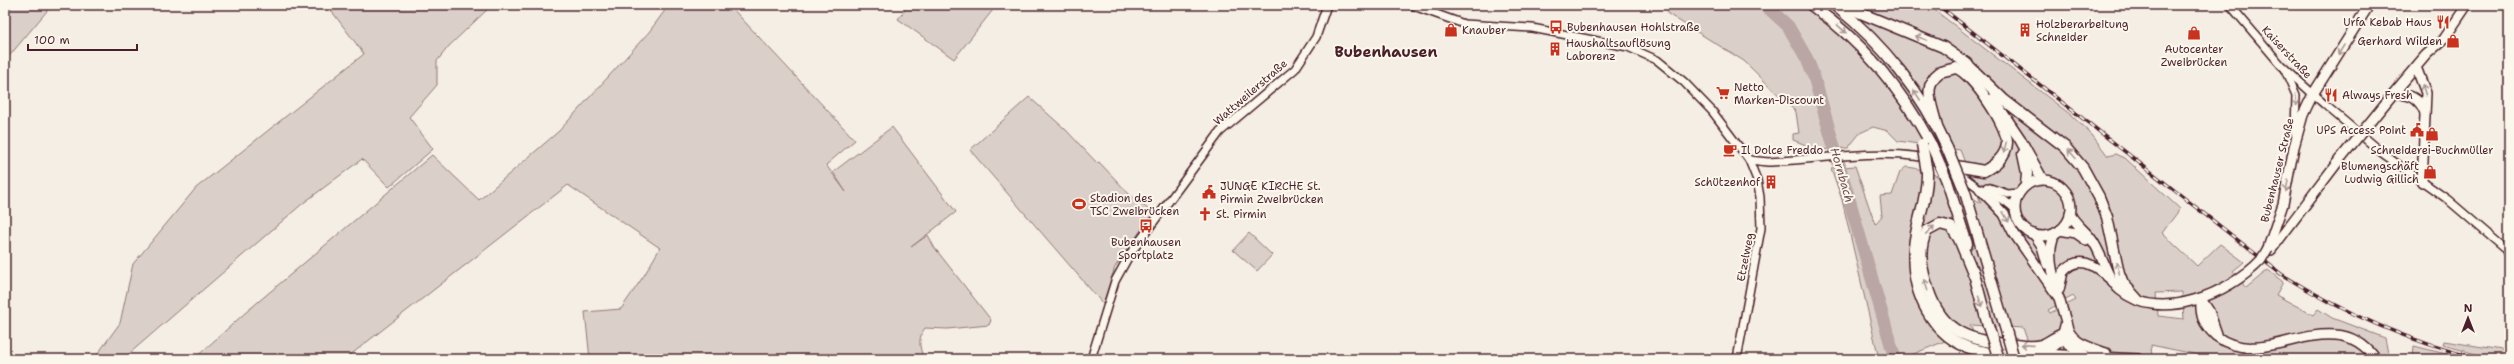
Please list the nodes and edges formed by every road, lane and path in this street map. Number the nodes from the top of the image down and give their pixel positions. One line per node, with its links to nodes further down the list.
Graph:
1 (1327, 5): 43 (street, Wattweilerstraße)
2 (1411, 5): 19 (street, Etzelweg)
3 (1812, 5): 17 (highway, one-way to 17)
4 (1834, 5): 16 (highway, one-way to 4)
5 (1841, 5): 11 (highway, one-way to 5)
6 (2230, 5): 9 (street, Kaiserstraße)
7 (2369, 5): 12 (main road, Bubenhauser Straße, one-way to 12)
8 (2467, 5): 10 (main road)
9 (2281, 64): 12 (street, Kaiserstraße); 18 (street, one-way to 18)
10 (2416, 67): 13 (main road); 15 (main road, one-way to 10)
11 (1976, 72): 22 (highway); 38 (highway, one-way to 11)
12 (2313, 94): 18 (main road, Bubenhauser Straße); 23 (street, Kaiserstraße)
13 (2393, 94): 15 (main road); 32 (main road, bridge)
14 (1986, 100): 16 (highway); 20 (highway, one-way to 20); 24 (highway)
15 (2426, 114): 23 (main road)
16 (1937, 128): 46 (highway, bridge)
17 (1927, 145): 34 (highway, bridge); 40 (highway, bridge)
18 (2294, 147): 32 (main road, Bubenhauser Straße, one-way to 32)
19 (1749, 160): 20 (street); 44 (street, Etzelweg)
20 (1945, 164): 21 (street)
21 (1965, 178): 25 (street); 26 (street)
22 (2042, 180): 24 (main road); 28 (main road)
23 (2422, 182): 33 (street, Kaiserstraße)
24 (2026, 185): 26 (main road)
25 (1980, 189): 27 (street); 36 (main road, one-way to 36)
26 (2018, 193): 27 (main road)
27 (2015, 209): 30 (main road)
28 (2070, 214): 29 (main road); 31 (main road)
29 (2057, 232): 30 (main road); 31 (main road); 36 (main road)
30 (2034, 234): 36 (main road)
31 (2096, 247): 35 (main road)
32 (2270, 249): 37 (main road, bridge)
33 (2509, 252)
34 (1974, 275): 39 (highway, one-way to 34); 45 (highway, one-way to 45, bridge)
35 (2114, 283): 36 (main road); 38 (main road)
36 (2056, 291): 39 (main road)
37 (2201, 299): 38 (main road); 48 (main road)
38 (2138, 300)
39 (2066, 333): 40 (main road); 41 (main road); 42 (main road)
40 (2042, 354): 41 (main road)
41 (2087, 355): 42 (main road)
42 (2115, 356): 47 (main road)
43 (1091, 359)
44 (1737, 359)
45 (1999, 359)
46 (2014, 359)
47 (2138, 359)
48 (2376, 359)

